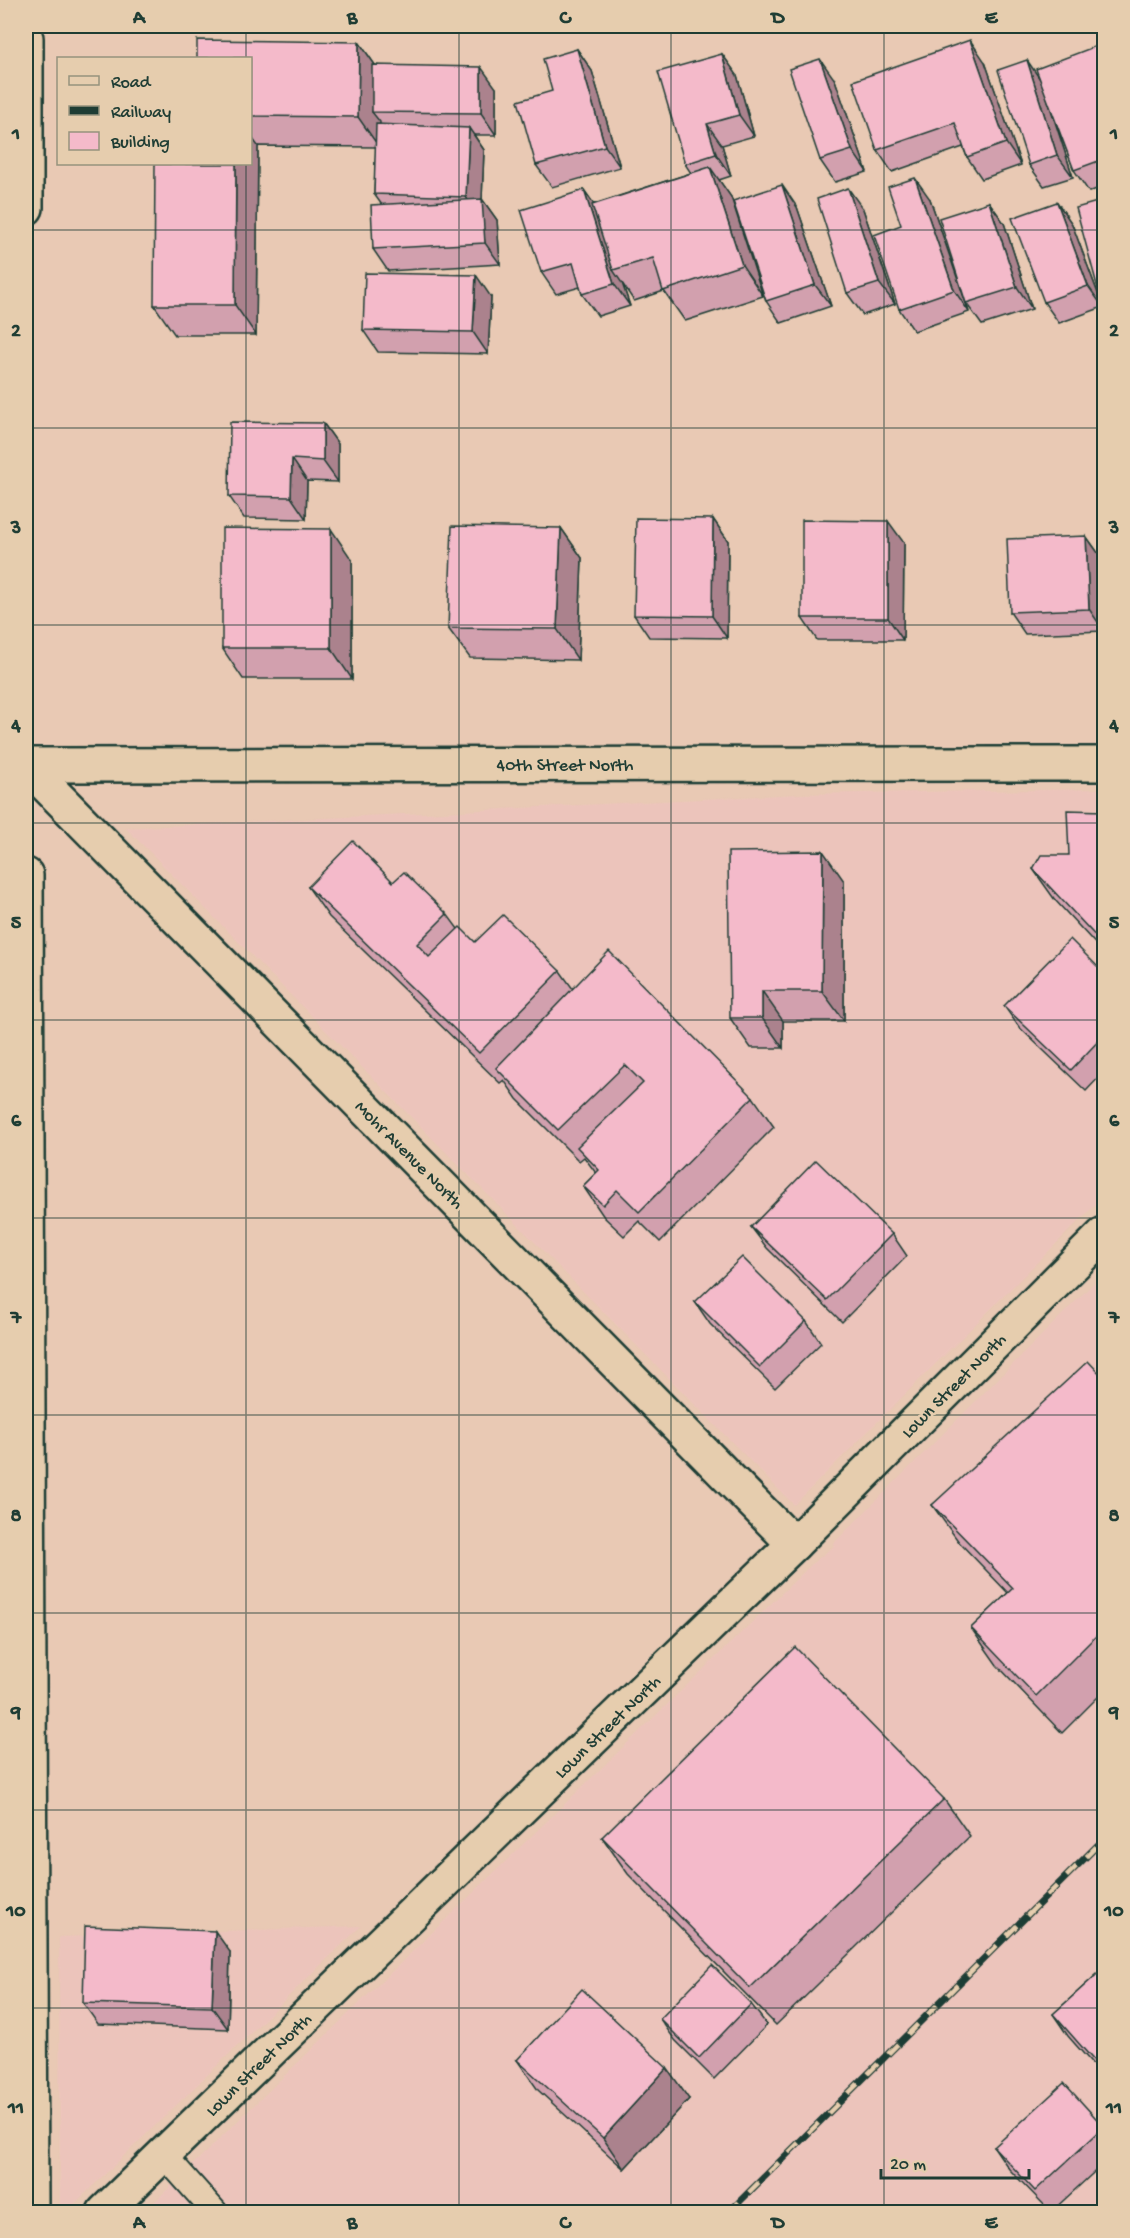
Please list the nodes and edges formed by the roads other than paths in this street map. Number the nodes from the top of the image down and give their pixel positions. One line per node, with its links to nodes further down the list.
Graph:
1 (26, 38): 2 (street)
2 (26, 208)
3 (1104, 764): 4 (street, 40th Street North)
4 (26, 765): 7 (street, Mohr Avenue North)
5 (26, 875): 8 (street)
6 (1104, 1234): 7 (street, Lown Street North)
7 (794, 1544): 9 (street, Lown Street North)
8 (28, 1758): 10 (street)
9 (164, 2155): 11 (street, Lown Street North); 12 (lane)
10 (31, 2212)
11 (104, 2212)
12 (215, 2212)

